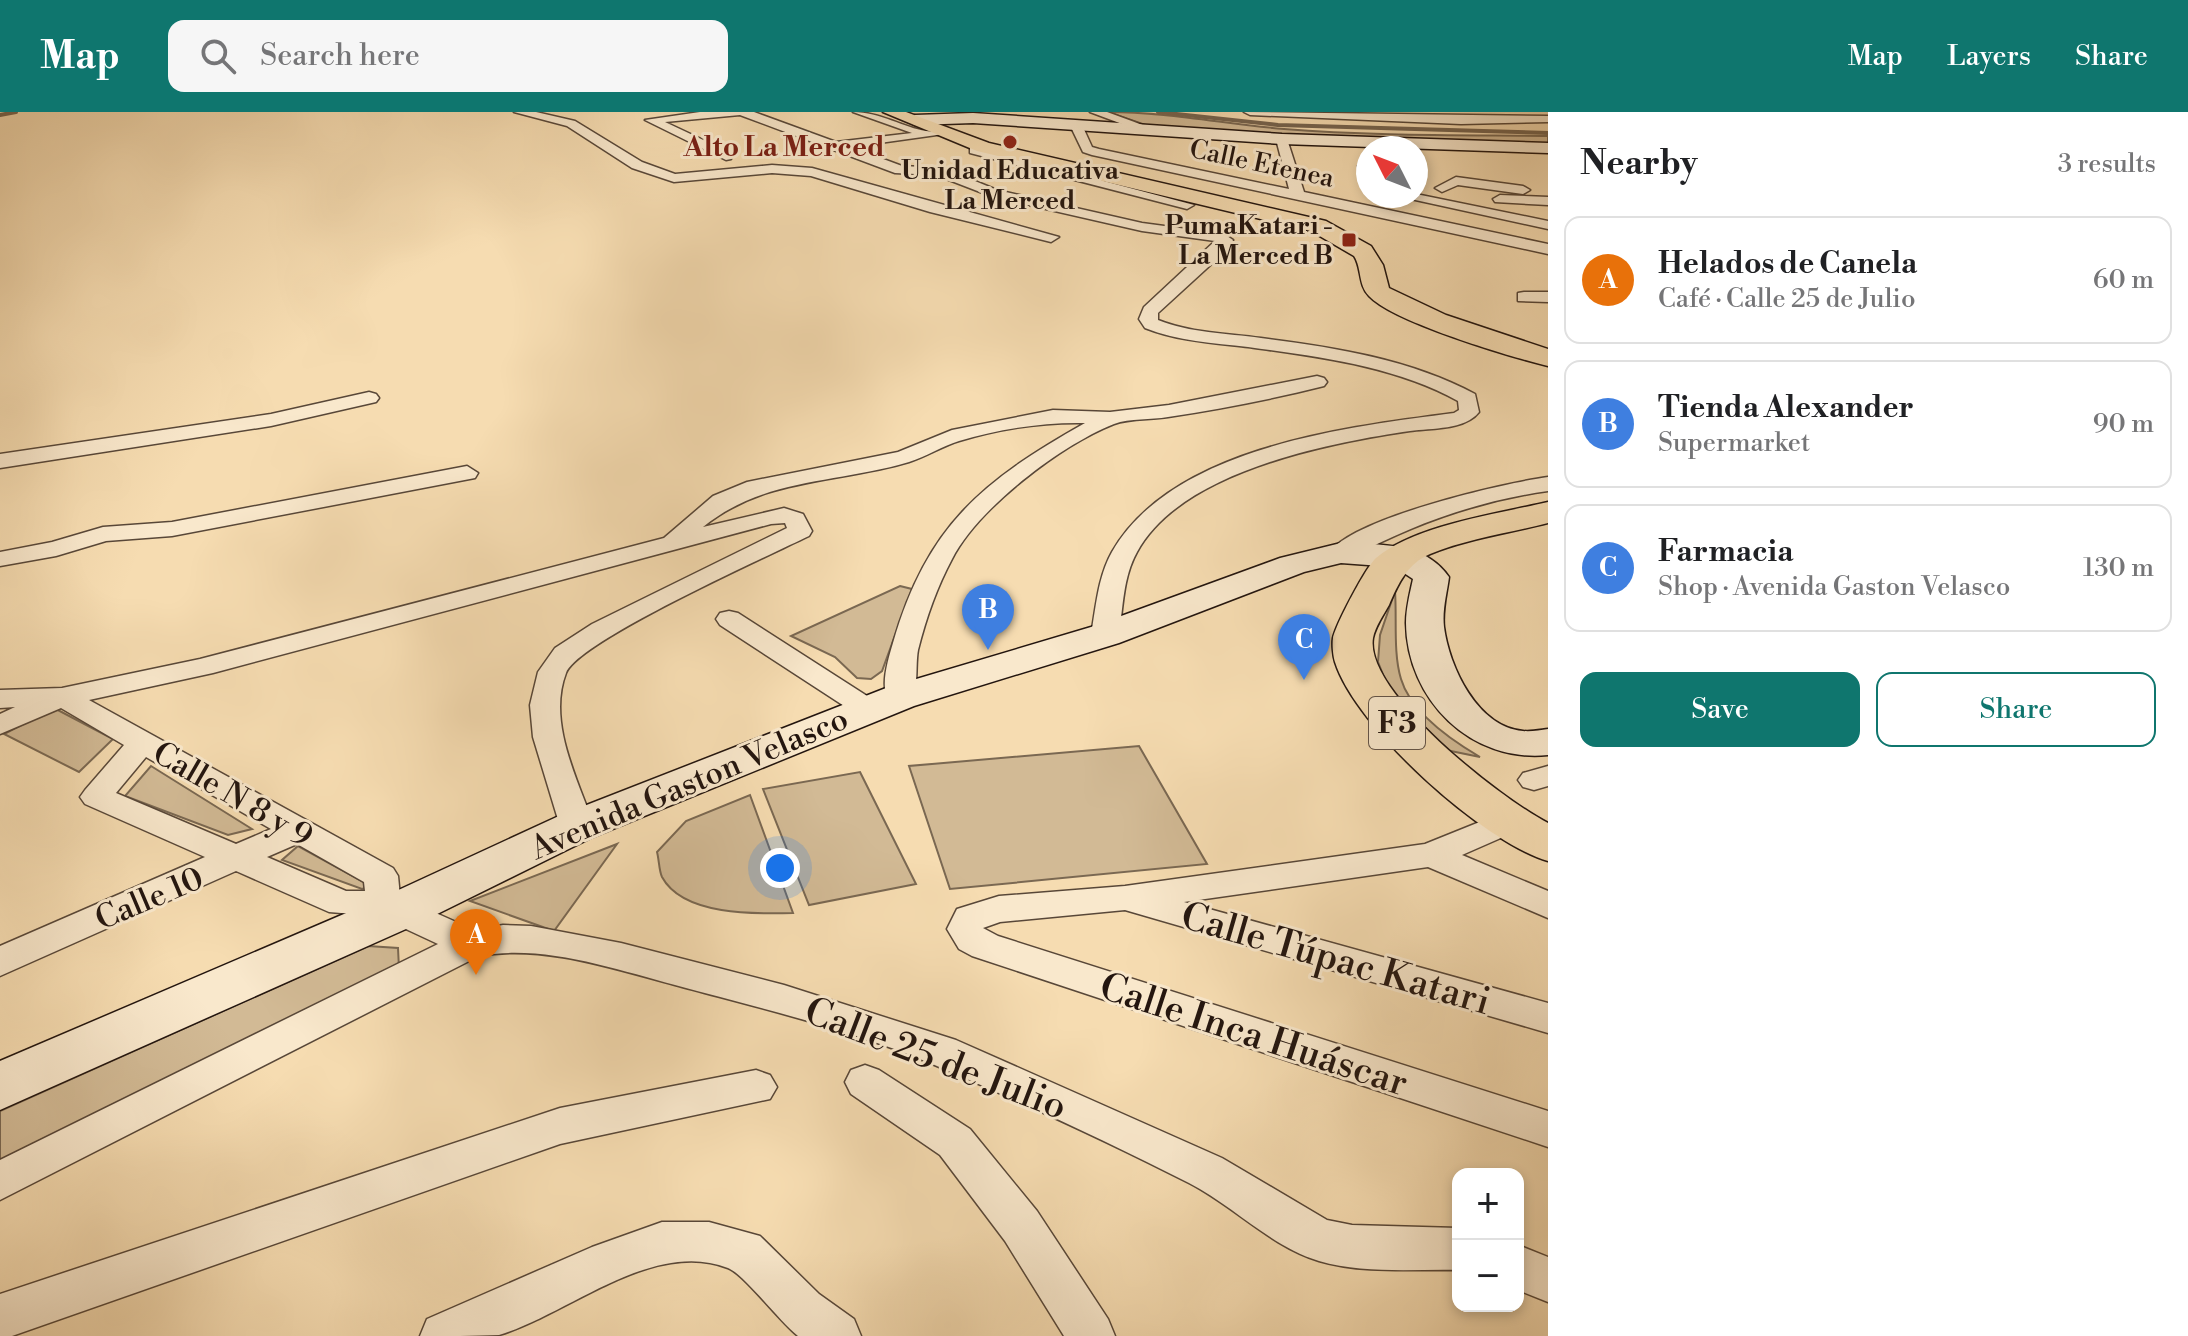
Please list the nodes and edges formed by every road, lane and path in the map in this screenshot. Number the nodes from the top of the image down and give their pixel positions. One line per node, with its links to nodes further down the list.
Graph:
1 (520, 112): 25 (street)
2 (639, 112): 11 (street)
3 (737, 112): 11 (street)
4 (743, 112): 17 (street)
5 (859, 112): 15 (street)
6 (891, 112): 12 (highway)
7 (1096, 112): 14 (street)
8 (1250, 112): 9 (street)
9 (1270, 112): 10 (street)
10 (1548, 119)
11 (660, 120): 22 (street)
12 (915, 120): 13 (street); 15 (highway)
13 (1076, 125): 14 (street); 28 (street, Calle Etenea)
14 (1153, 131): 16 (street)
15 (938, 134): 17 (street); 18 (highway)
16 (1282, 139): 19 (street); 28 (street)
17 (835, 146): 20 (street); 50 (street)
18 (983, 147): 31 (street); 37 (highway)
19 (1548, 148)
20 (804, 149)
21 (742, 155): 22 (street)
22 (726, 156): 23 (street)
23 (698, 159)
24 (668, 162): 25 (street)
25 (637, 165): 33 (street)
26 (1356, 190): 28 (street)
27 (1428, 190): 29 (street)
28 (1296, 192): 34 (street, Calle Etenea)
29 (1548, 198)
30 (1428, 201): 32 (street)
31 (1187, 205)
32 (1548, 225)
33 (1051, 237)
34 (1548, 249)
35 (1524, 297): 36 (street)
36 (1548, 297)
37 (1548, 358)
38 (1317, 382): 40 (street)
39 (369, 398): 41 (street)
40 (1110, 418): 45 (street); 53 (street)
41 (0, 461)
42 (467, 473): 48 (street)
43 (1548, 484): 46 (street)
44 (1548, 512): 47 (highway, F3)
45 (668, 544): 51 (street); 58 (street)
46 (1341, 553): 47 (street, Avenida Gaston Velasco); 50 (street, Avenida Gaston Velasco)
47 (1402, 557): 55 (street); 57 (highway, F3)
48 (0, 559)
49 (729, 619): 53 (street)
50 (1105, 635): 53 (street, Avenida Gaston Velasco)
51 (62, 697): 52 (street); 54 (street); 56 (street, Calle N 8 y 9)
52 (0, 699)
53 (884, 703): 58 (street, Avenida Gaston Velasco)
54 (0, 725)
55 (1548, 742)
56 (142, 743): 59 (street, Calle N 8 y 9); 62 (street)
57 (1507, 822): 60 (highway, F3); 61 (street)
58 (577, 826): 65 (street, Avenida Gaston Velasco)
59 (296, 831): 62 (street, Calle 10); 65 (street, Calle N 8 y 9)
60 (1548, 844)
61 (1431, 855): 63 (street); 64 (street)
62 (240, 859): 65 (street); 67 (street, Calle 10)
63 (1125, 898): 68 (street, Calle Túpac Katari); 72 (street, Calle Inca Huáscar)
64 (1548, 905)
65 (390, 908): 66 (street); 70 (street, Avenida Gaston Velasco)
66 (471, 944): 73 (street); 74 (street, Calle 25 de Julio)
67 (0, 962)
68 (1548, 1018)
69 (865, 1082): 80 (street)
70 (0, 1086)
71 (756, 1087): 77 (street)
72 (1548, 1129)
73 (0, 1181)
74 (1452, 1249)
75 (1524, 1270): 76 (street)
76 (1548, 1280)
77 (0, 1317)
78 (444, 1336): 79 (street)
79 (837, 1336)
80 (1091, 1336)

